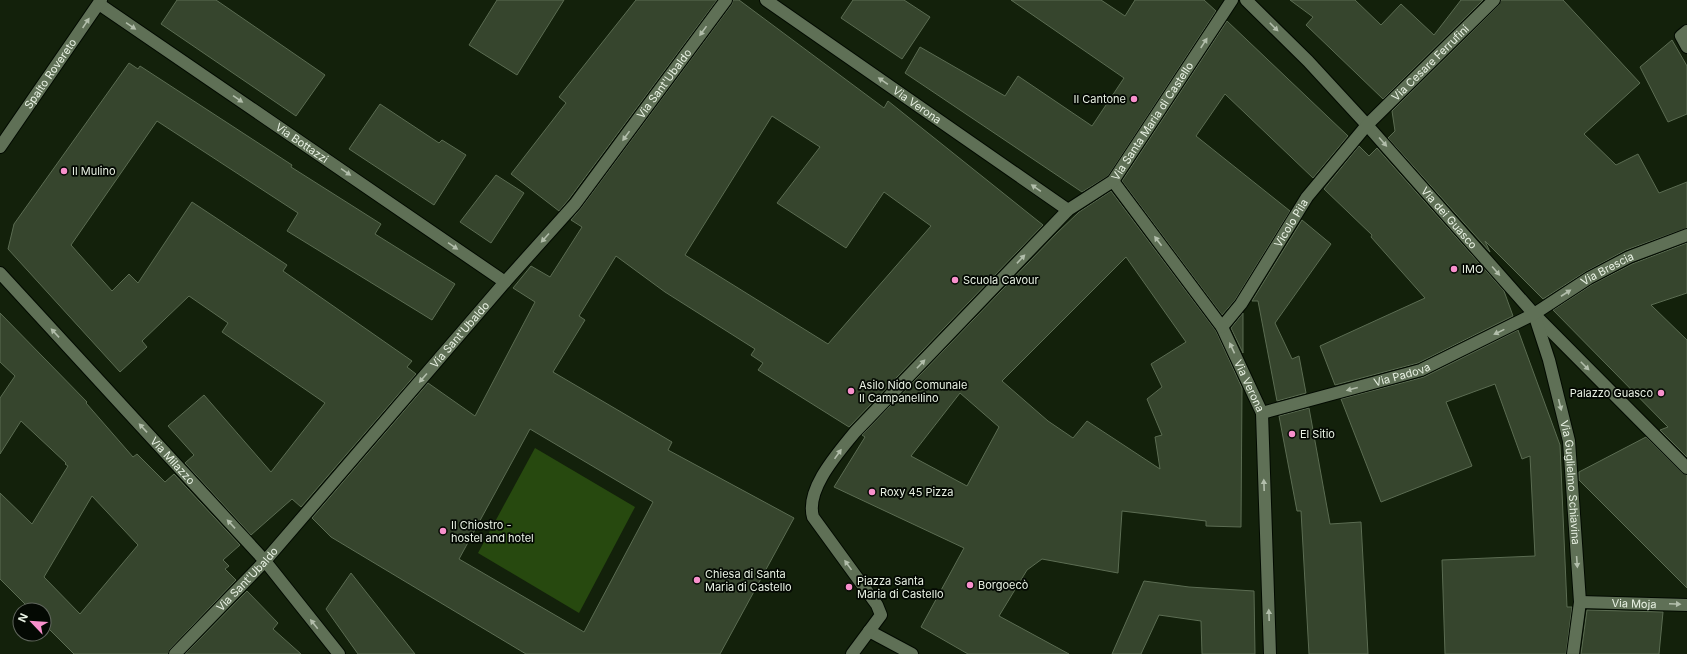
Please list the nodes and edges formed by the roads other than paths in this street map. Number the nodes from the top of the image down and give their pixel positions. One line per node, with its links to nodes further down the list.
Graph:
1 (726, 0): 15 (street, Via Sant'Ubaldo, one-way to 15)
2 (766, 0): 12 (street, Via Verona, one-way to 2)
3 (1232, 0): 11 (street, Via Santa Maria di Castello, one-way to 3)
4 (1246, 0): 9 (street, Via dei Guasco, one-way to 9)
5 (1494, 0): 9 (street, Via Cesare Ferrufini)
6 (100, 2): 10 (street, Spalto Rovereto, one-way to 6); 15 (street, Via Bottazzi, one-way to 15)
7 (1687, 32): 8 (street)
8 (1687, 47)
9 (1367, 124): 16 (street, Via dei Guasco, one-way to 16); 17 (street, Vicolo Pila)
10 (0, 147)
11 (1113, 181): 12 (street, Via Santa Maria di Castello); 17 (street, Via Verona, one-way to 11)
12 (1068, 210): 23 (street, Via Santa Maria di Castello, one-way to 12)
13 (1687, 235): 16 (street, Via Brescia, one-way to 13)
14 (0, 273): 20 (street, Via Milazzo, one-way to 14)
15 (505, 282): 20 (street, Via Sant'Ubaldo, one-way to 20)
16 (1534, 314): 18 (street, Via Padova, one-way to 18); 19 (street, Via dei Guasco, one-way to 19); 21 (street, Via Guglielmo Schiavina, one-way to 21)
17 (1222, 327): 18 (street, Via Verona, one-way to 17)
18 (1262, 413): 28 (street, Via Verona, one-way to 18)
19 (1687, 468)
20 (265, 561): 24 (street, Via Sant'Ubaldo); 25 (street, Via Milazzo, one-way to 20)
21 (1580, 602): 22 (street, Via Moja, one-way to 22); 29 (street, Via Guglielmo Schiavina)
22 (1687, 604)
23 (869, 631): 26 (street); 27 (street)
24 (175, 654)
25 (339, 654)
26 (852, 654)
27 (912, 654)
28 (1270, 654)
29 (1573, 654)

